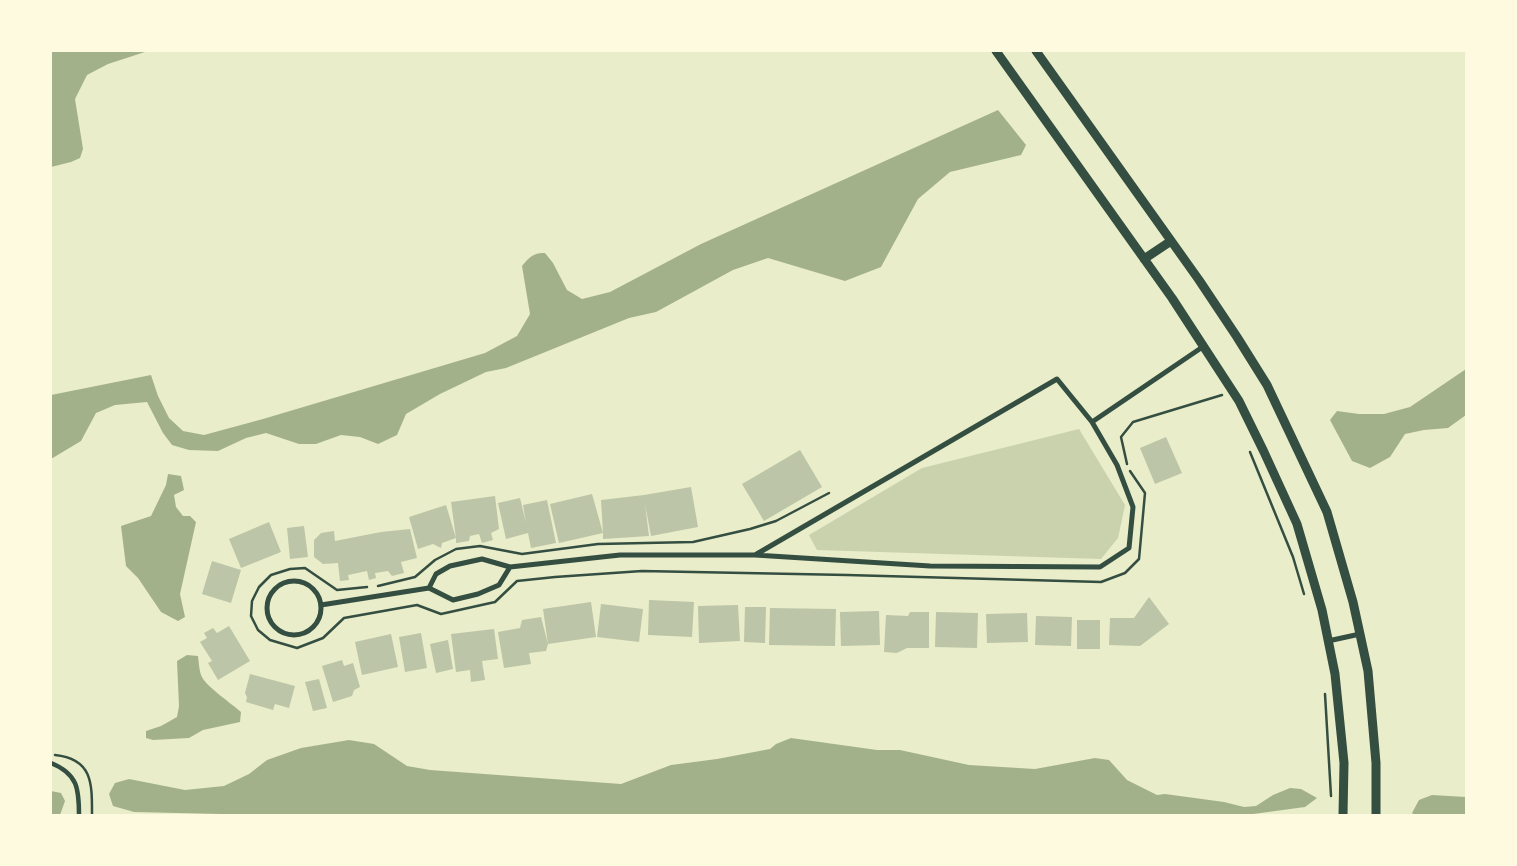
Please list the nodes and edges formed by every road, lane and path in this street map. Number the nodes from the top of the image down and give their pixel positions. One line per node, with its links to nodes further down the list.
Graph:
1 (996, 51): 4 (street)
2 (1036, 51): 3 (street)
3 (1171, 241): 4 (street); 11 (street)
4 (1144, 259): 5 (street)
5 (1204, 346): 6 (street); 12 (street)
6 (1092, 422): 7 (street); 7 (street)
7 (755, 555): 8 (street)
8 (510, 567): 9 (street); 9 (street)
9 (429, 588): 10 (street)
10 (321, 605): 10 (street)
11 (1360, 634): 12 (street); 16 (street)
12 (1328, 640): 15 (street)
13 (51, 763): 14 (street)
14 (79, 815)
15 (1344, 815)
16 (1376, 815)

